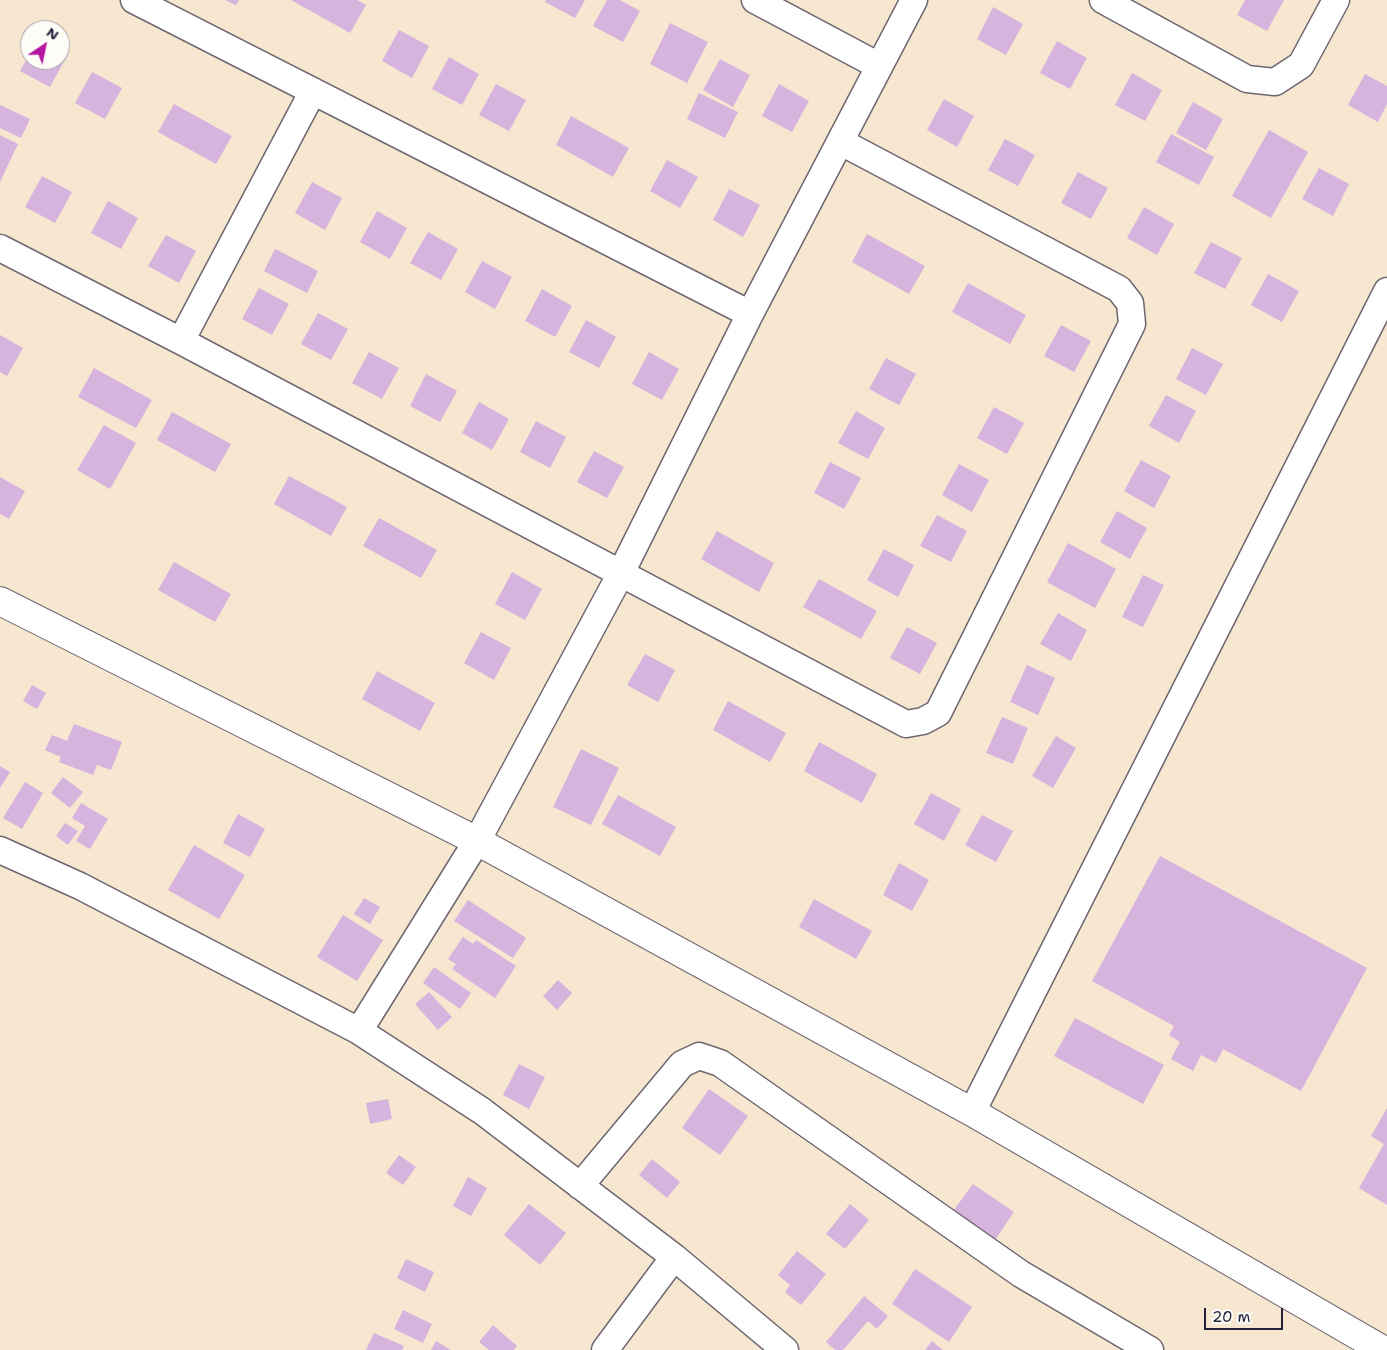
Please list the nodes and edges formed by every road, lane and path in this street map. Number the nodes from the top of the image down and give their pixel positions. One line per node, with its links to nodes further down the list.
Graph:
1 (134, 0): 7 (street)
2 (755, 0): 6 (street)
3 (914, 0): 6 (street)
4 (1103, 0): 5 (street)
5 (1336, 0)
6 (879, 66): 8 (street)
7 (313, 92): 11 (street); 12 (street)
8 (841, 142): 11 (street); 13 (street)
9 (0, 248): 12 (street)
10 (1387, 291): 18 (street)
11 (750, 314): 13 (street)
12 (181, 341): 13 (street)
13 (620, 575): 15 (street)
14 (0, 600): 15 (street)
15 (477, 841): 17 (street); 18 (street)
16 (0, 850): 17 (street)
17 (359, 1031): 19 (street)
18 (972, 1112): 24 (street)
19 (580, 1186): 20 (street); 21 (street)
20 (674, 1257): 22 (street); 23 (street)
21 (1144, 1349)
22 (605, 1350)
23 (785, 1350)
24 (1383, 1350)

